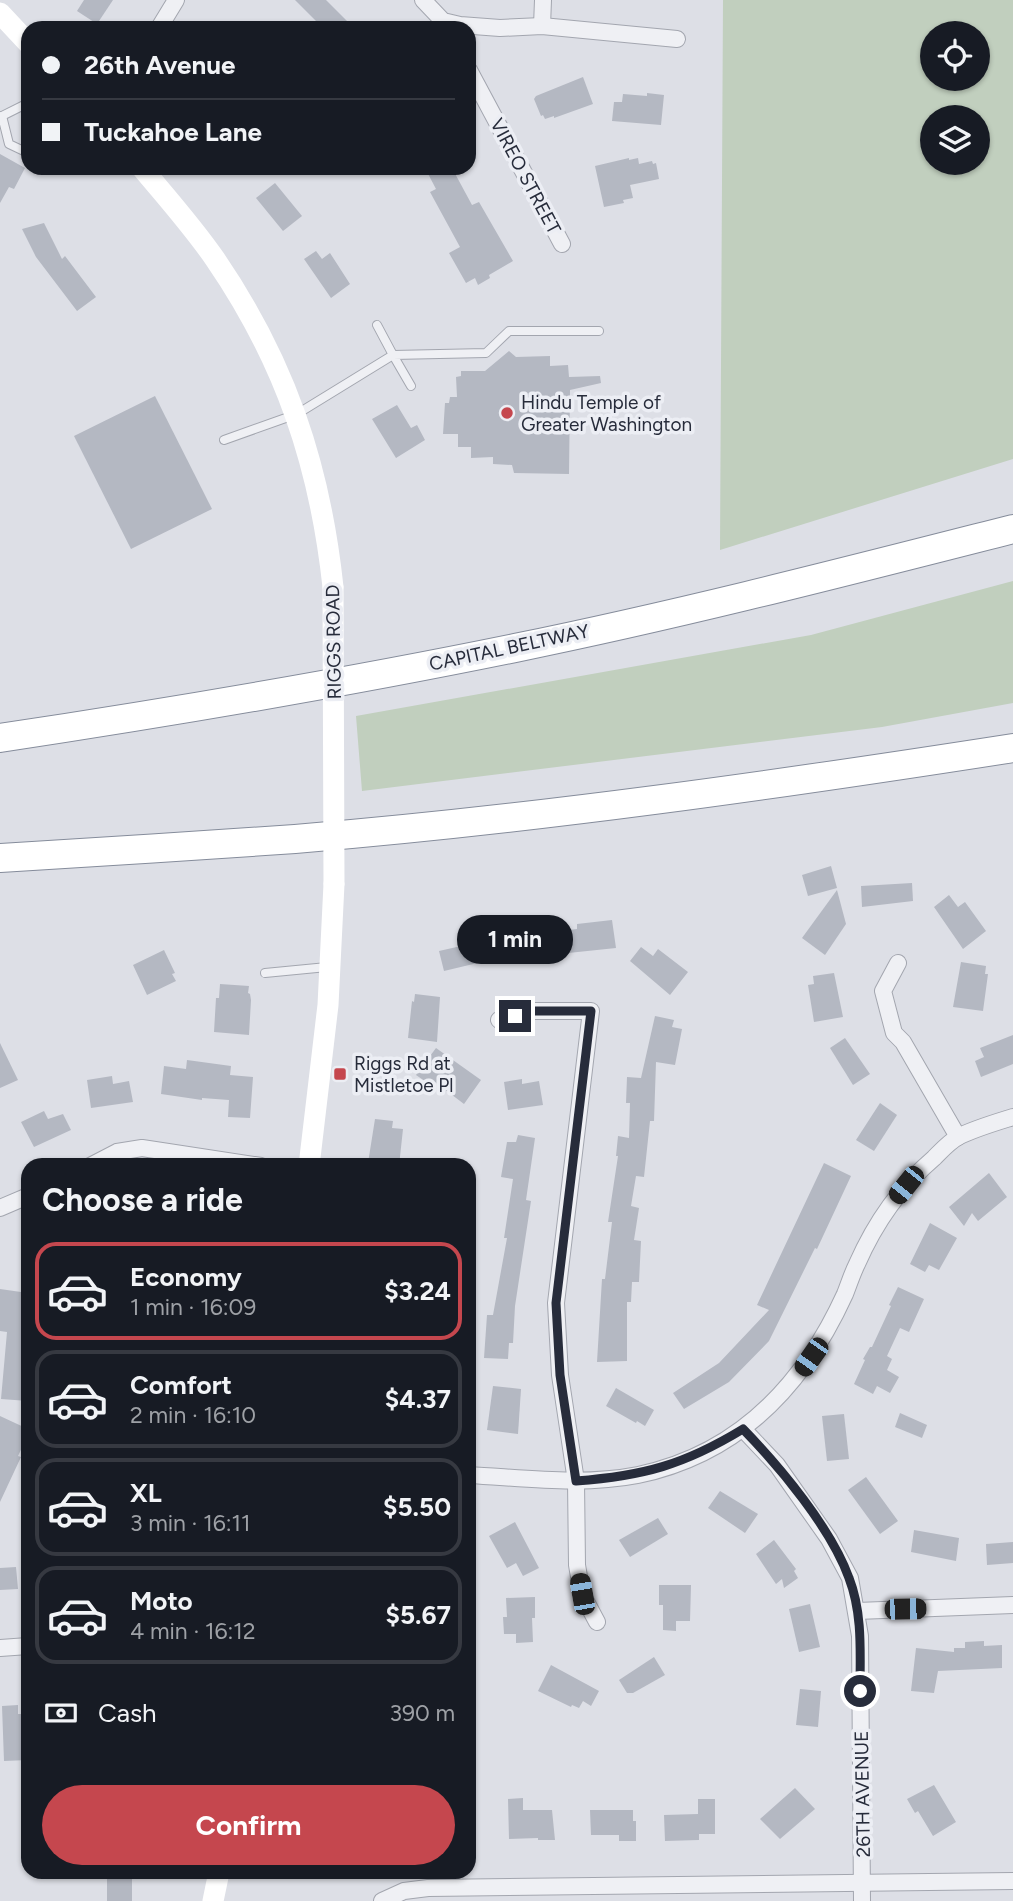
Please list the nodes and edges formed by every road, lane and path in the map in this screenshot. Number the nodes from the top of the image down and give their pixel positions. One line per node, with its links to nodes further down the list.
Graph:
1 (176, 0): 5 (street)
2 (423, 0): 6 (street)
3 (543, 0): 8 (street)
4 (0, 14): 9 (main road)
5 (163, 21)
6 (441, 21)
7 (476, 26): 8 (street)
8 (542, 26): 10 (street)
9 (21, 36)
10 (677, 39)
11 (476, 83): 16 (street, VIREO STREET)
12 (21, 107): 13 (lane)
13 (1, 117): 14 (lane)
14 (21, 150)
15 (148, 175): 21 (main road, RIGGS ROAD)
16 (562, 244)
17 (377, 325): 19 (lane)
18 (599, 331): 19 (lane)
19 (393, 355): 20 (lane); 21 (lane)
20 (411, 386)
21 (297, 414): 22 (lane); 28 (main road, RIGGS ROAD, bridge)
22 (224, 440)
23 (1013, 529): 24 (highway, CAPITAL BELTWAY)
24 (0, 737)
25 (1013, 748): 26 (highway)
26 (0, 858)
27 (898, 963): 32 (street)
28 (330, 967): 29 (lane); 35 (main road, RIGGS ROAD)
29 (265, 973)
30 (499, 1020): 40 (street)
31 (1013, 1117): 32 (street)
32 (958, 1137): 38 (street)
33 (105, 1158): 34 (street)
34 (205, 1158)
35 (310, 1158)
36 (21, 1199): 37 (street)
37 (0, 1208)
38 (743, 1429): 40 (street); 42 (street, 26TH AVENUE)
39 (476, 1475): 40 (street)
40 (576, 1481): 43 (street)
41 (1013, 1605): 42 (street)
42 (857, 1611): 48 (street, 26TH AVENUE)
43 (597, 1622)
44 (21, 1646): 45 (street)
45 (0, 1648)
46 (218, 1879): 49 (main road)
47 (1013, 1881): 48 (street)
48 (863, 1883): 50 (street); 51 (street, 26TH AVENUE)
49 (213, 1901)
50 (382, 1901)
51 (862, 1901)

